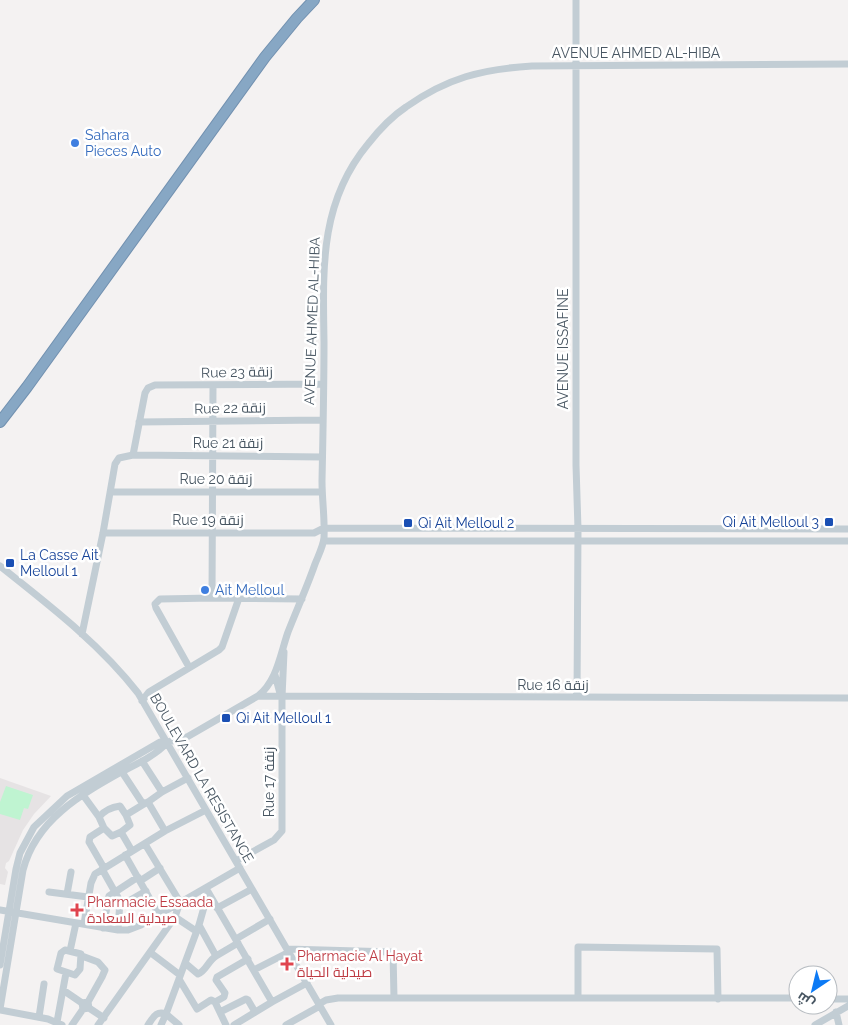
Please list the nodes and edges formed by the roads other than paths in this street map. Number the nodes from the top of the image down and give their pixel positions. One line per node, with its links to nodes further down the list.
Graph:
1 (304, 0): 8 (highway)
2 (314, 0): 11 (highway)
3 (576, 0): 5 (street, AVENUE ISSAFINE)
4 (848, 64): 5 (street, AVENUE AHMED AL-HIBA)
5 (576, 66): 6 (street, AVENUE AHMED AL-HIBA); 21 (street, AVENUE ISSAFINE)
6 (323, 384): 7 (street, Rue 23 زنقة); 9 (street, AVENUE AHMED AL-HIBA)
7 (213, 386): 10 (street); 12 (street, Rue 23 زنقة)
8 (0, 413)
9 (322, 420): 10 (street, Rue 22 زنقة); 15 (street, AVENUE AHMED AL-HIBA)
10 (213, 421): 12 (street, Rue 22 زنقة); 14 (street)
11 (0, 422)
12 (139, 422): 13 (street)
13 (133, 455): 14 (street, Rue 21 زنقة); 17 (street)
14 (213, 456): 15 (street, Rue 21 زنقة); 16 (street)
15 (322, 457): 18 (street, AVENUE AHMED AL-HIBA)
16 (213, 491): 17 (street, Rue 20 زنقة); 18 (street, Rue 20 زنقة); 26 (street)
17 (110, 492): 25 (street)
18 (322, 492): 19 (street, AVENUE AHMED AL-HIBA)
19 (324, 528): 20 (street); 27 (street, Rue 19 زنقة); 28 (street, AVENUE AHMED AL-HIBA)
20 (394, 529): 21 (street); 31 (street)
21 (578, 529): 22 (street); 32 (street, AVENUE ISSAFINE)
22 (690, 529): 23 (street); 29 (street)
23 (741, 529): 24 (street); 30 (street)
24 (848, 529)
25 (103, 533): 26 (street, Rue 19 زنقة); 38 (street)
26 (212, 533): 27 (street, Rue 19 زنقة); 35 (street)
27 (314, 533): 28 (street)
28 (324, 540): 31 (street); 37 (street, AVENUE AHMED AL-HIBA)
29 (690, 540): 30 (street); 32 (street)
30 (741, 540): 33 (street)
31 (395, 541): 32 (street)
32 (577, 541): 46 (street, AVENUE ISSAFINE)
33 (848, 541)
34 (0, 565): 38 (street, BOULEVARD LA RESISTANCE)
35 (212, 598): 36 (street); 40 (street)
36 (238, 598): 37 (street); 40 (street)
37 (302, 599): 39 (street, AVENUE AHMED AL-HIBA)
38 (82, 634): 43 (street, BOULEVARD LA RESISTANCE)
39 (284, 647): 41 (street, AVENUE AHMED AL-HIBA); 44 (street, Rue 17 زنقة)
40 (189, 667): 42 (street)
41 (275, 675): 44 (street, AVENUE AHMED AL-HIBA); 45 (street, AVENUE AHMED AL-HIBA)
42 (149, 692): 43 (street); 48 (street)
43 (138, 693): 48 (street, BOULEVARD LA RESISTANCE)
44 (280, 693): 45 (street, Rue 16 زنقة); 46 (street, Rue 16 زنقة); 64 (street, Rue 17 زنقة)
45 (258, 696): 49 (street, AVENUE AHMED AL-HIBA)
46 (577, 698): 47 (street, Rue 16 زنقة)
47 (848, 698)
48 (142, 701): 49 (street, BOULEVARD LA RESISTANCE)
49 (168, 742): 50 (street); 52 (street, BOULEVARD LA RESISTANCE); 68 (street, AVENUE AHMED AL-HIBA)
50 (142, 762): 51 (street); 53 (street)
51 (122, 772): 54 (street); 55 (street)
52 (188, 778): 53 (street); 56 (street, BOULEVARD LA RESISTANCE)
53 (162, 792): 55 (street)
54 (83, 794): 58 (street); 68 (street)
55 (146, 803): 57 (street); 61 (street)
56 (206, 810): 61 (street); 64 (street, BOULEVARD LA RESISTANCE)
57 (126, 815): 58 (street); 60 (street)
58 (99, 817): 59 (street)
59 (104, 828): 60 (street); 65 (street)
60 (121, 832): 63 (street)
61 (165, 832): 62 (street)
62 (145, 844): 63 (street); 66 (street)
63 (129, 853): 65 (street); 70 (street)
64 (236, 861): 67 (street, BOULEVARD LA RESISTANCE)
65 (103, 868): 73 (street); 77 (street)
66 (160, 868): 70 (street); 78 (street)
67 (240, 868): 71 (street, BOULEVARD LA RESISTANCE); 72 (street)
68 (20, 869): 82 (street)
69 (71, 872): 76 (street)
70 (139, 879): 73 (street); 75 (street)
71 (252, 889): 80 (street); 85 (street, BOULEVARD LA RESISTANCE)
72 (207, 890): 78 (street); 80 (street); 88 (street)
73 (115, 891): 79 (street); 87 (street)
74 (49, 892): 76 (street)
75 (146, 892): 79 (street); 83 (street)
76 (67, 894): 77 (street)
77 (88, 897): 86 (street)
78 (180, 902): 83 (street); 84 (street)
79 (120, 906): 89 (street)
80 (217, 908): 90 (street)
81 (0, 910): 82 (street)
82 (13, 912): 86 (street); 98 (street); 113 (street)
83 (159, 915): 89 (street)
84 (175, 917): 88 (street); 93 (street)
85 (270, 919): 90 (street); 91 (street, BOULEVARD LA RESISTANCE)
86 (80, 924): 87 (street); 92 (street)
87 (102, 928): 89 (street)
88 (198, 928): 95 (street); 97 (street)
89 (118, 930)
90 (237, 941): 95 (street); 96 (street)
91 (288, 950): 99 (street); 102 (street, BOULEVARD LA RESISTANCE); 105 (street)
92 (70, 951): 94 (street); 100 (street)
93 (151, 953): 101 (street); 119 (street)
94 (82, 956): 100 (street); 112 (street)
95 (216, 956): 97 (street)
96 (248, 959): 99 (street); 109 (street)
97 (185, 963): 101 (street)
98 (0, 965)
99 (254, 970): 110 (street)
100 (66, 972): 104 (street)
101 (179, 977): 109 (street); 116 (street)
102 (307, 983): 110 (street); 111 (street, BOULEVARD LA RESISTANCE)
103 (44, 984): 118 (street)
104 (63, 990): 112 (street); 120 (street)
105 (394, 998): 106 (street); 111 (street)
106 (578, 998): 108 (street); 108 (street)
107 (788, 998): 108 (street)
108 (718, 999)
109 (215, 1002): 114 (street)
110 (272, 1002): 115 (street)
111 (319, 1005): 122 (street); 129 (street, BOULEVARD LA RESISTANCE)
112 (85, 1006): 119 (street); 123 (street)
113 (0, 1009): 118 (street)
114 (220, 1012): 115 (street); 128 (street)
115 (255, 1012): 121 (street)
116 (166, 1014): 125 (street); 126 (street); 127 (street)
117 (831, 1015): 130 (street)
118 (39, 1017): 120 (street)
119 (104, 1018): 124 (street)
120 (60, 1024)
121 (240, 1024)
122 (290, 1024)
123 (72, 1025)
124 (98, 1025)
125 (148, 1025)
126 (161, 1025)
127 (179, 1025)
128 (226, 1025)
129 (331, 1025)
130 (815, 1025)

